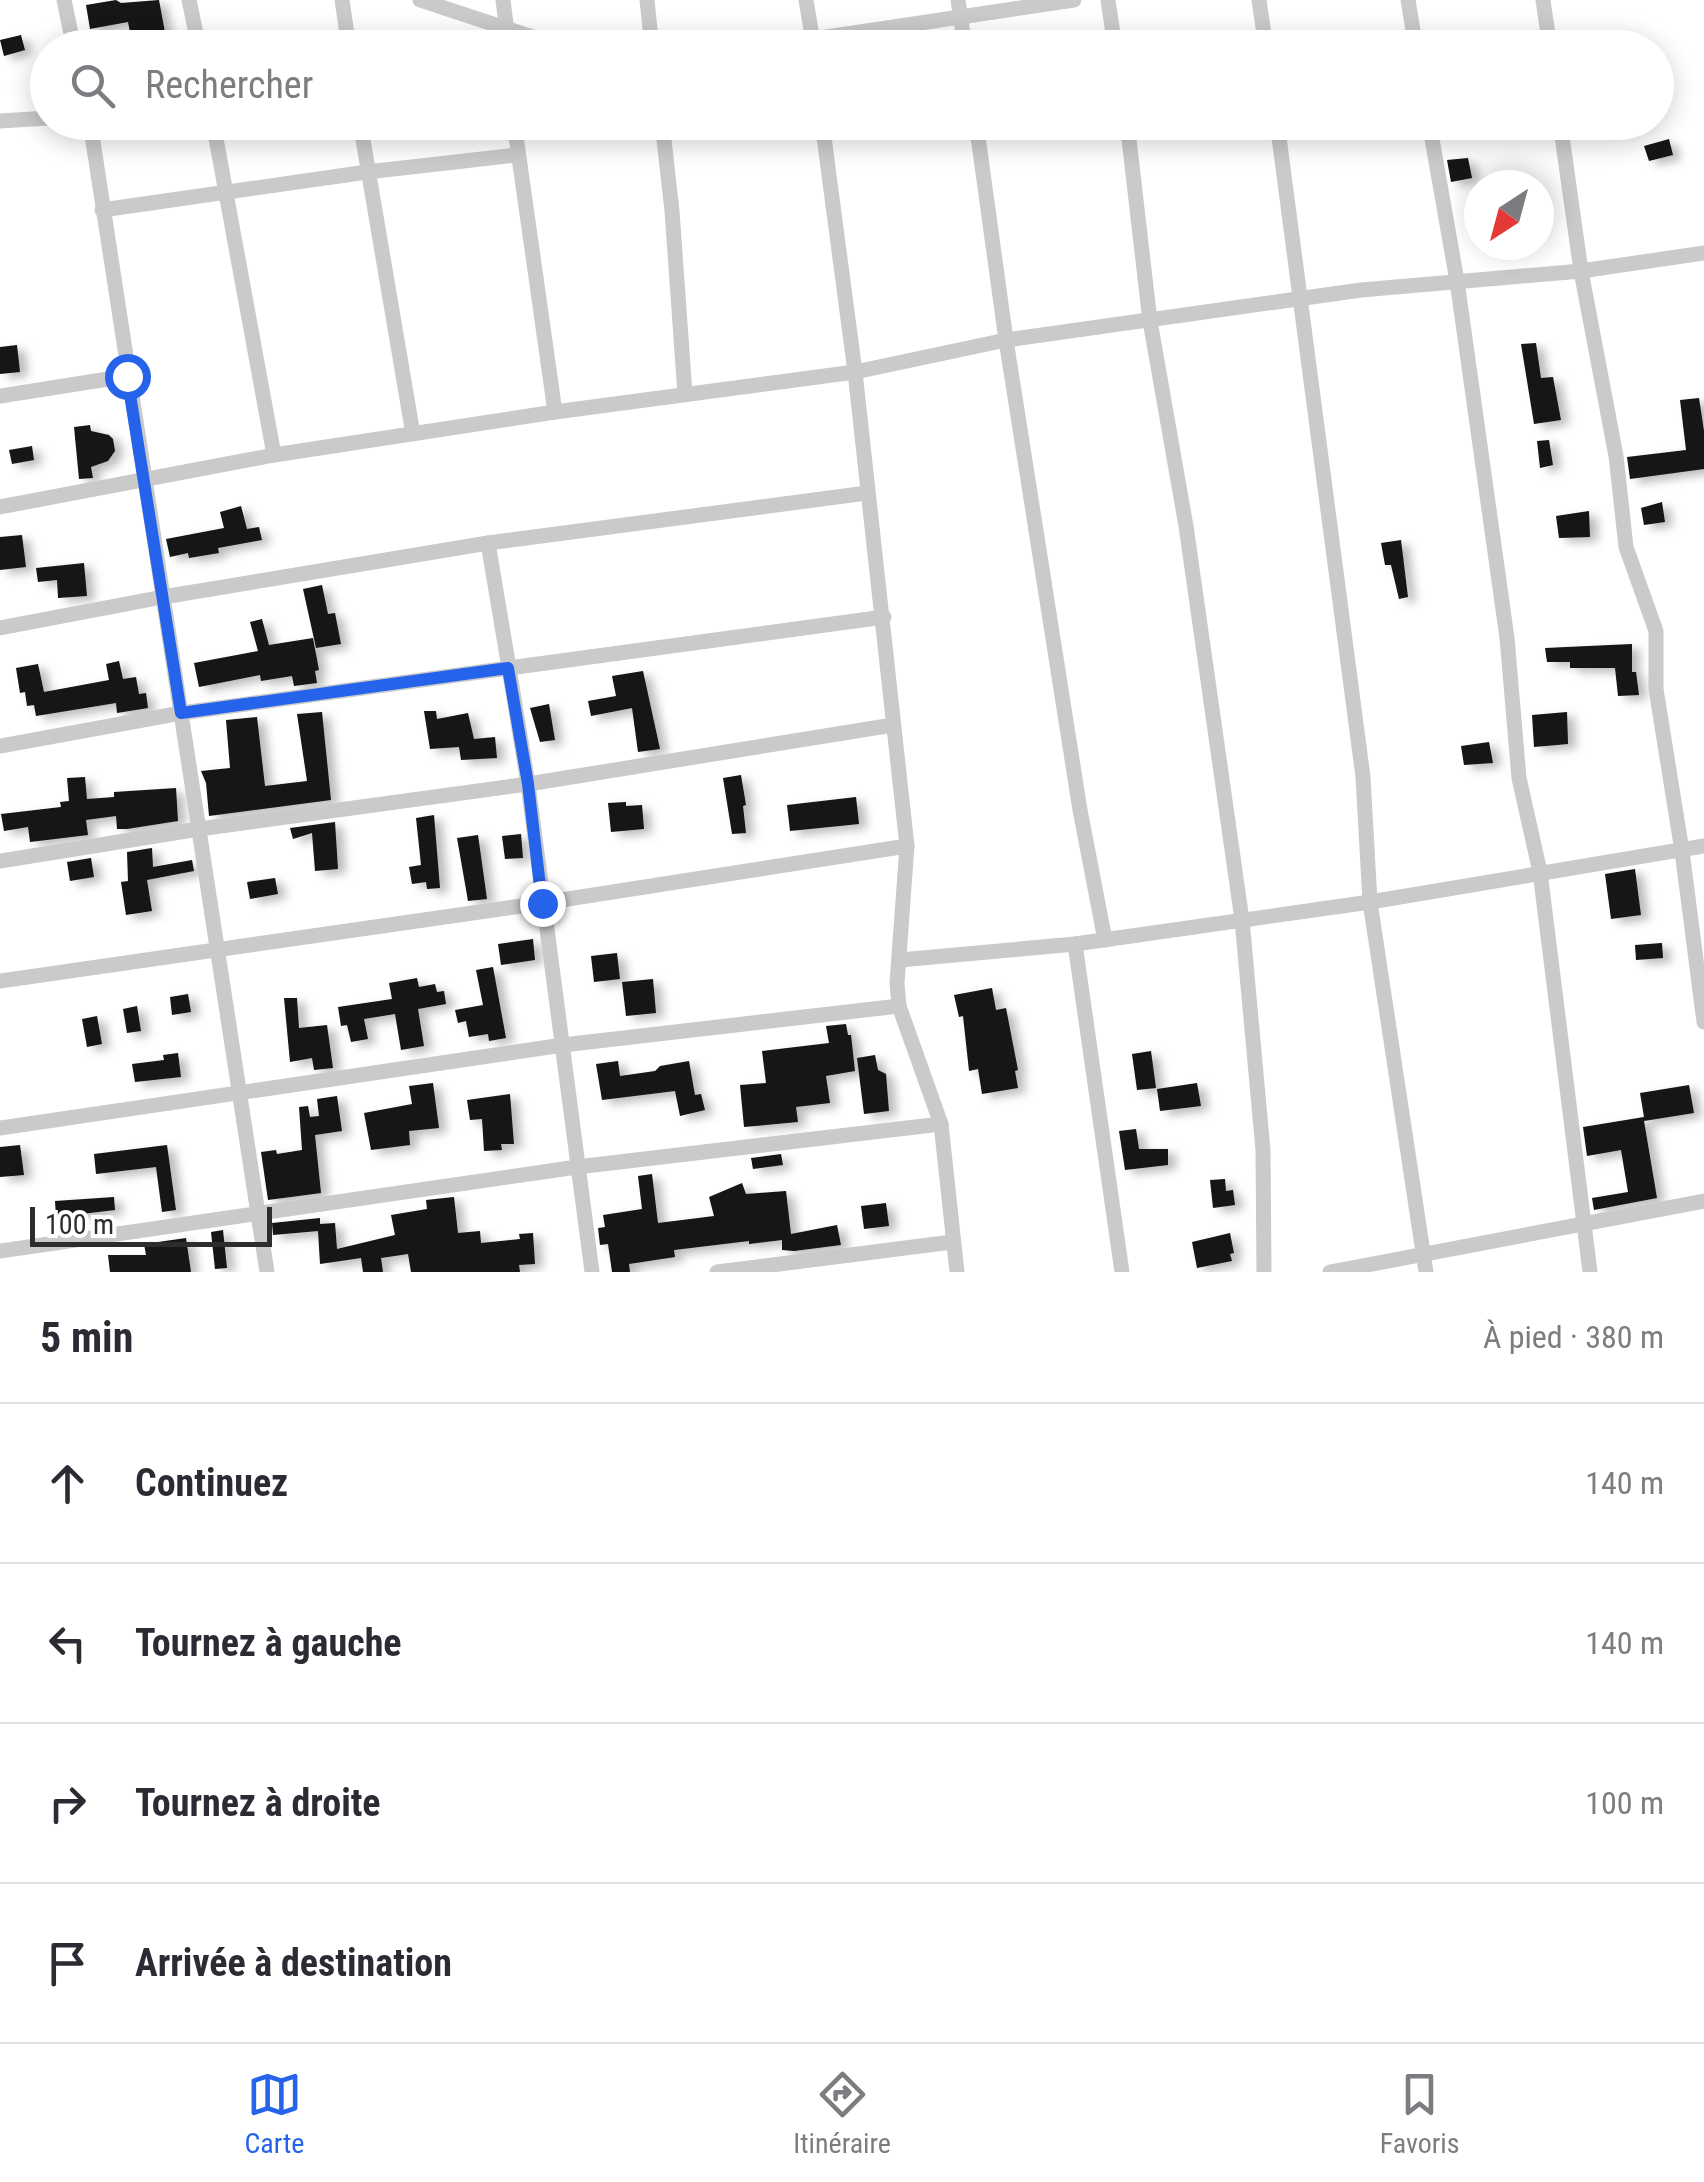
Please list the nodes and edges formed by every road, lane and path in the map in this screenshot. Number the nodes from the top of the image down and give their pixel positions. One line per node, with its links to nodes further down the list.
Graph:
1 (64, 0): 14 (street)
2 (189, 0): 15 (street)
3 (342, 0): 16 (street)
4 (420, 0): 17 (street)
5 (503, 0): 17 (street)
6 (647, 0): 18 (street)
7 (806, 0): 19 (street)
8 (1074, 0): 13 (street)
9 (1108, 0): 21 (street)
10 (1260, 0): 22 (street)
11 (1408, 0): 23 (street)
12 (1543, 0): 24 (street)
13 (960, 8): 20 (street)
14 (70, 30)
15 (195, 30)
16 (346, 30)
17 (508, 30)
18 (650, 30)
19 (811, 30)
20 (868, 30)
21 (1113, 30)
22 (1264, 30)
23 (1413, 30)
24 (1547, 30)
25 (30, 119): 26 (street)
26 (0, 121)
27 (92, 140): 41 (street)
28 (216, 140): 40 (street)
29 (363, 140): 39 (street)
30 (516, 140): 38 (street)
31 (664, 140): 50 (street)
32 (824, 140): 48 (street)
33 (978, 140): 47 (street)
34 (1129, 140): 46 (street)
35 (1280, 140): 45 (street)
36 (1432, 140): 44 (street)
37 (1563, 140): 43 (street)
38 (517, 155): 39 (street); 52 (street)
39 (367, 172): 40 (street); 53 (street)
40 (226, 192): 41 (street); 54 (street)
41 (102, 210): 49 (street)
42 (1704, 253): 43 (street)
43 (1581, 270): 44 (street); 70 (street)
44 (1457, 280): 45 (street); 72 (street)
45 (1302, 298): 46 (street); 73 (street)
46 (1150, 321): 47 (street); 75 (street)
47 (1006, 340): 48 (street); 76 (street)
48 (855, 372): 50 (street); 56 (street)
49 (127, 376): 51 (street); 55 (street)
50 (685, 394): 52 (street)
51 (0, 396)
52 (556, 412): 53 (street)
53 (413, 434): 54 (street)
54 (274, 456): 55 (street)
55 (145, 480): 57 (street); 59 (street)
56 (867, 494): 58 (street); 60 (street)
57 (0, 507)
58 (488, 543): 59 (street); 62 (street)
59 (163, 597): 61 (street); 63 (street)
60 (884, 617): 62 (street); 64 (street)
61 (0, 628)
62 (508, 668): 63 (street); 66 (street)
63 (181, 713): 65 (street); 67 (street)
64 (894, 726): 66 (street); 68 (street)
65 (0, 746)
66 (528, 784): 67 (street); 74 (street)
67 (199, 830): 71 (street); 78 (street)
68 (907, 846): 74 (street); 79 (street)
69 (1704, 846): 70 (street)
70 (1682, 851): 72 (street); 82 (street)
71 (0, 861)
72 (1540, 872): 73 (street); 90 (street)
73 (1370, 902): 75 (street); 93 (street)
74 (542, 903): 78 (street); 83 (street)
75 (1242, 920): 76 (street); 99 (street)
76 (1104, 940): 77 (street)
77 (1074, 944): 79 (street); 98 (street)
78 (217, 950): 80 (street); 84 (street)
79 (900, 960): 81 (street)
80 (0, 980)
81 (898, 1006): 83 (street); 85 (street)
82 (1704, 1022)
83 (563, 1045): 84 (street); 87 (street)
84 (240, 1094): 86 (street); 89 (street)
85 (941, 1124): 87 (street); 91 (street)
86 (0, 1128)
87 (577, 1166): 89 (street); 95 (street)
88 (1704, 1201): 90 (street)
89 (257, 1212): 92 (street); 94 (street)
90 (1582, 1224): 93 (street); 101 (street)
91 (952, 1242): 96 (street); 97 (street)
92 (0, 1251)
93 (1424, 1264): 100 (street)
94 (266, 1272)
95 (592, 1272)
96 (717, 1272)
97 (958, 1272)
98 (1122, 1272)
99 (1264, 1272)
100 (1330, 1272)
101 (1590, 1272)

